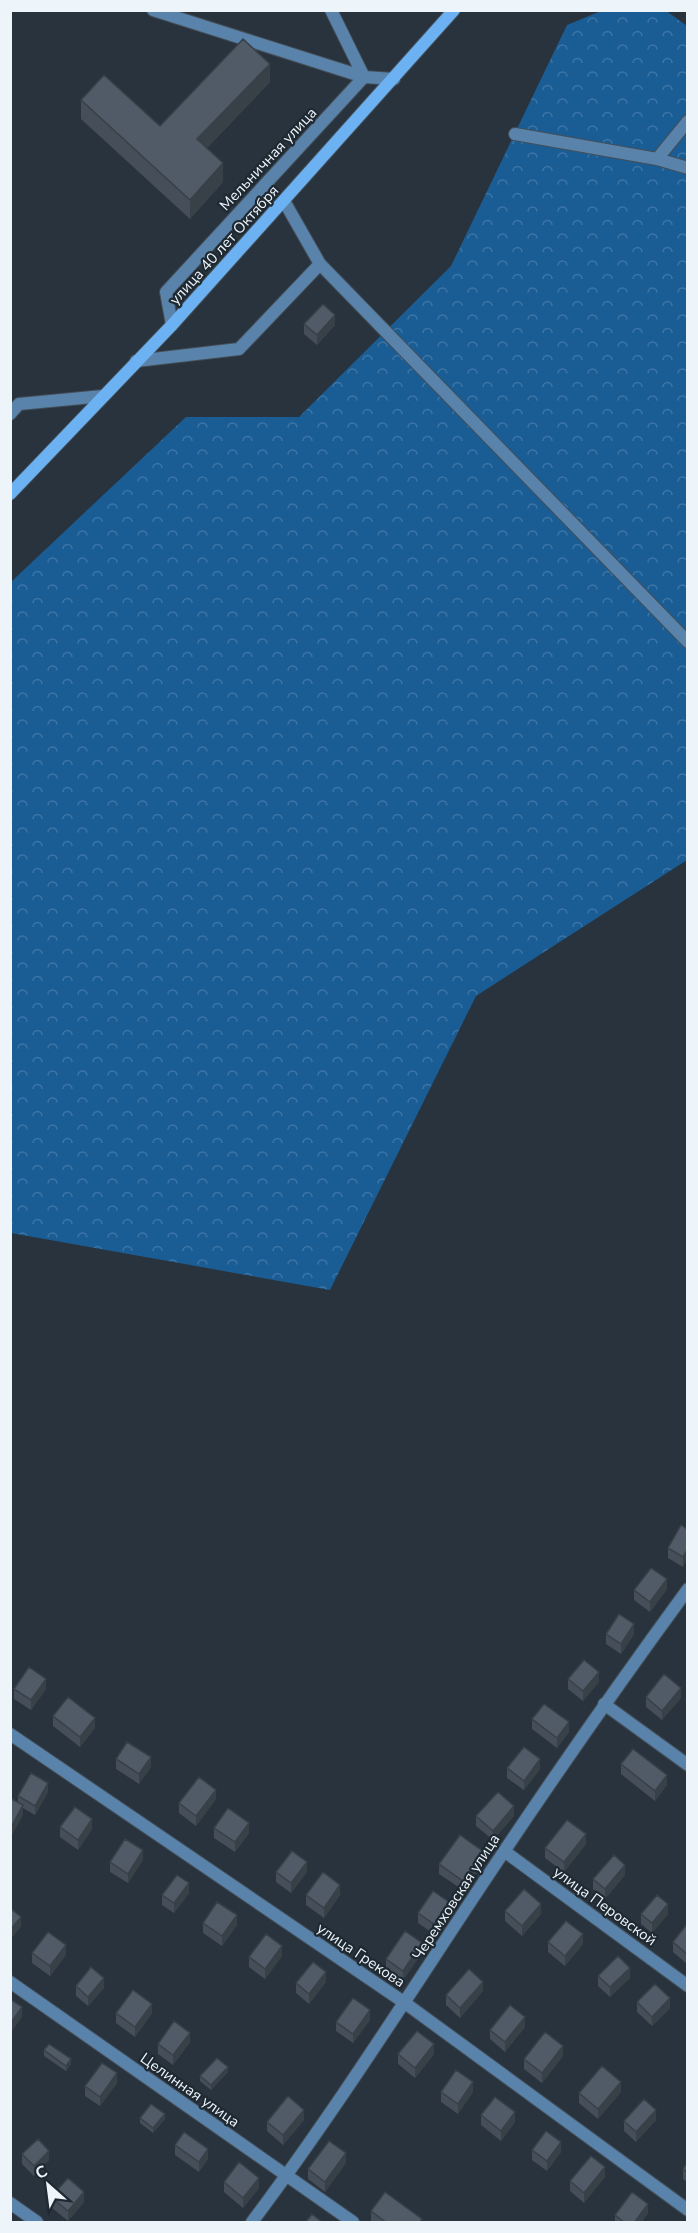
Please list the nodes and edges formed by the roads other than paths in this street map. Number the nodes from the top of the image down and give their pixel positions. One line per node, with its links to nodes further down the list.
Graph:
1 (153, 10): 4 (street)
2 (331, 10): 4 (street)
3 (454, 10): 5 (main road, улица 40 лет Октября)
4 (364, 77): 5 (street); 12 (street, Мельничная улица)
5 (394, 79): 10 (main road, улица 40 лет Октября)
6 (687, 121): 8 (street)
7 (515, 134): 8 (street)
8 (657, 159): 9 (street)
9 (687, 168)
10 (284, 201): 11 (street); 12 (main road, улица 40 лет Октября)
11 (320, 264): 13 (street); 17 (street)
12 (172, 325): 13 (main road, улица 40 лет Октября)
13 (136, 361): 14 (main road, улица 40 лет Октября)
14 (103, 396): 15 (street); 16 (main road, улица 40 лет Октября)
15 (10, 414)
16 (10, 494)
17 (687, 642)
18 (687, 1589): 19 (street, Черемховская улица)
19 (604, 1704): 21 (street); 22 (street, Черемховская улица)
20 (10, 1734): 25 (street, улица Грекова)
21 (687, 1765)
22 (504, 1851): 24 (street, улица Перовской); 25 (street, Черемховская улица)
23 (10, 1982): 26 (street, Целинная улица)
24 (687, 1986)
25 (405, 2003): 26 (street, Черемховская улица); 28 (street, улица Грекова)
26 (286, 2176): 30 (street, Черемховская улица); 31 (street, Целинная улица)
27 (10, 2203): 29 (street)
28 (687, 2210)
29 (37, 2223)
30 (252, 2223)
31 (353, 2223)

